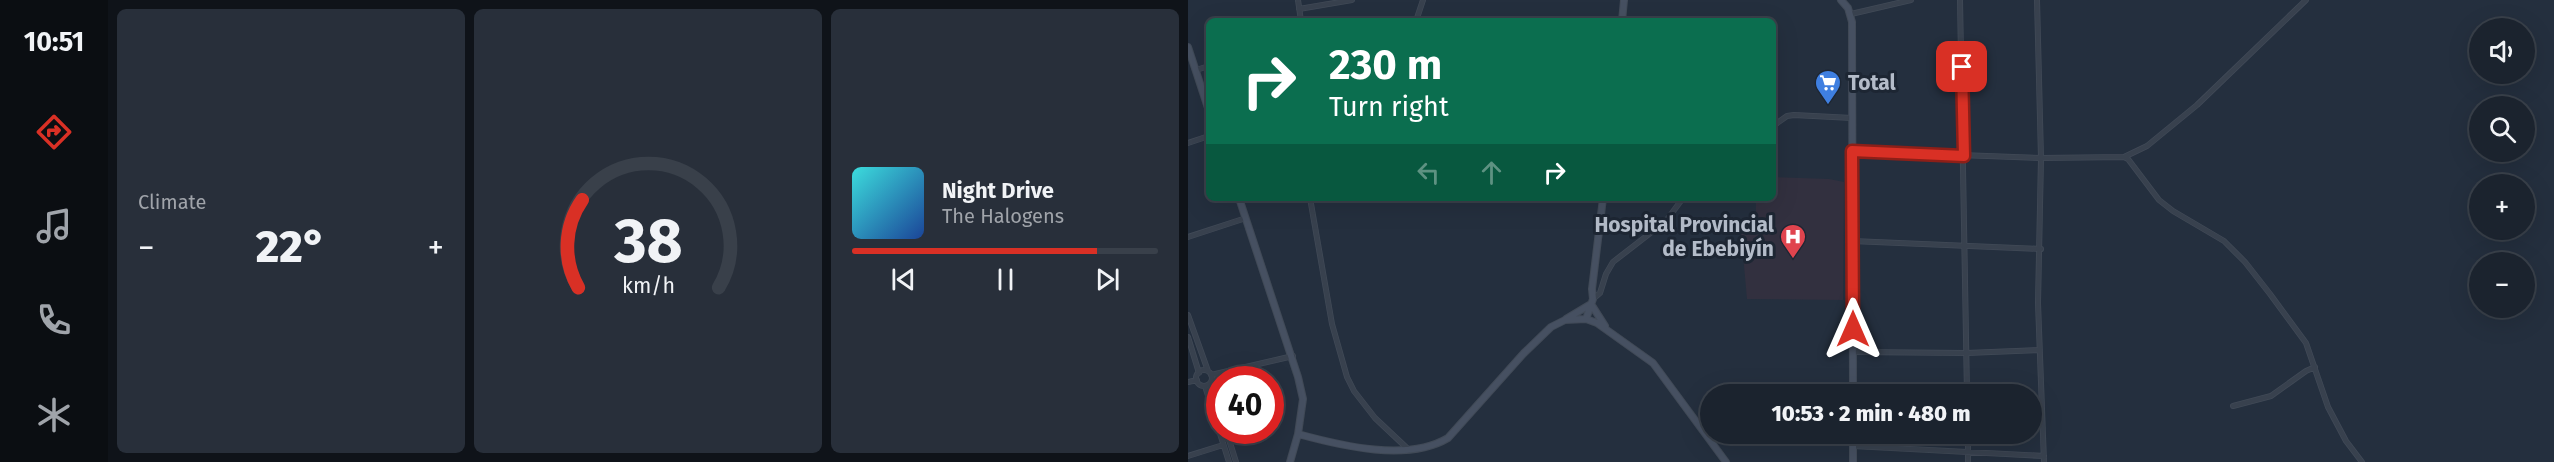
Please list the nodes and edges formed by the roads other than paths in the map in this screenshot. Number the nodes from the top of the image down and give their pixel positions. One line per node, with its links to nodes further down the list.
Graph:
1 (1298, 0): 11 (street)
2 (1352, 0): 11 (street)
3 (1416, 0): 10 (street)
4 (1624, 0): 15 (street)
5 (1842, 0): 12 (street)
6 (1911, 0): 12 (street)
7 (1960, 0): 25 (street)
8 (2037, 0): 27 (street)
9 (2306, 0): 26 (street)
10 (1422, 2): 14 (street)
11 (1299, 9): 13 (street)
12 (1851, 14): 20 (street)
13 (1300, 18)
14 (1417, 18)
15 (1622, 18)
16 (1188, 49): 18 (street)
17 (1206, 67): 18 (street)
18 (1196, 70): 19 (street)
19 (1206, 102)
20 (1852, 118): 21 (street); 24 (street)
21 (1776, 124)
22 (1206, 137): 23 (street)
23 (1188, 143)
24 (1852, 151): 25 (street); 34 (street)
25 (1964, 156): 27 (street); 35 (street)
26 (2124, 156): 27 (street); 49 (street)
27 (2041, 158): 36 (street)
28 (1240, 201): 32 (street)
29 (1311, 201): 63 (street)
30 (1603, 201): 37 (street)
31 (1681, 201): 37 (street)
32 (1246, 218): 33 (street); 46 (street)
33 (1188, 237)
34 (1852, 241): 35 (street); 44 (street)
35 (1965, 247): 36 (street); 45 (street)
36 (2041, 249): 43 (street)
37 (1592, 302): 39 (street); 40 (street); 41 (street)
38 (1188, 315): 47 (street)
39 (1586, 319): 40 (street); 41 (street)
40 (1565, 320): 63 (street)
41 (1606, 330): 70 (street)
42 (1188, 337): 50 (street)
43 (2039, 350): 45 (street); 66 (street)
44 (1853, 351): 45 (street); 54 (street)
45 (1967, 353): 55 (street)
46 (1293, 356): 48 (street); 58 (street)
47 (1207, 366)
48 (1244, 366)
49 (2315, 367): 57 (street); 73 (street)
50 (1199, 373): 51 (street); 52 (street)
51 (1206, 373)
52 (1197, 380): 53 (street); 56 (street)
53 (1188, 382)
54 (1853, 384)
55 (1967, 384)
56 (1205, 386): 61 (street)
57 (2233, 406)
58 (1299, 434): 63 (street); 69 (street)
59 (1230, 444): 68 (street)
60 (1968, 444): 64 (street)
61 (1223, 445): 65 (street); 67 (street)
62 (1853, 446): 64 (street); 71 (street)
63 (1411, 452)
64 (1968, 453): 66 (street); 72 (street)
65 (1188, 456)
66 (2044, 459)
67 (1229, 462)
68 (1236, 462)
69 (1290, 462)
70 (1726, 462)
71 (1853, 462)
72 (1968, 462)
73 (2362, 462)

